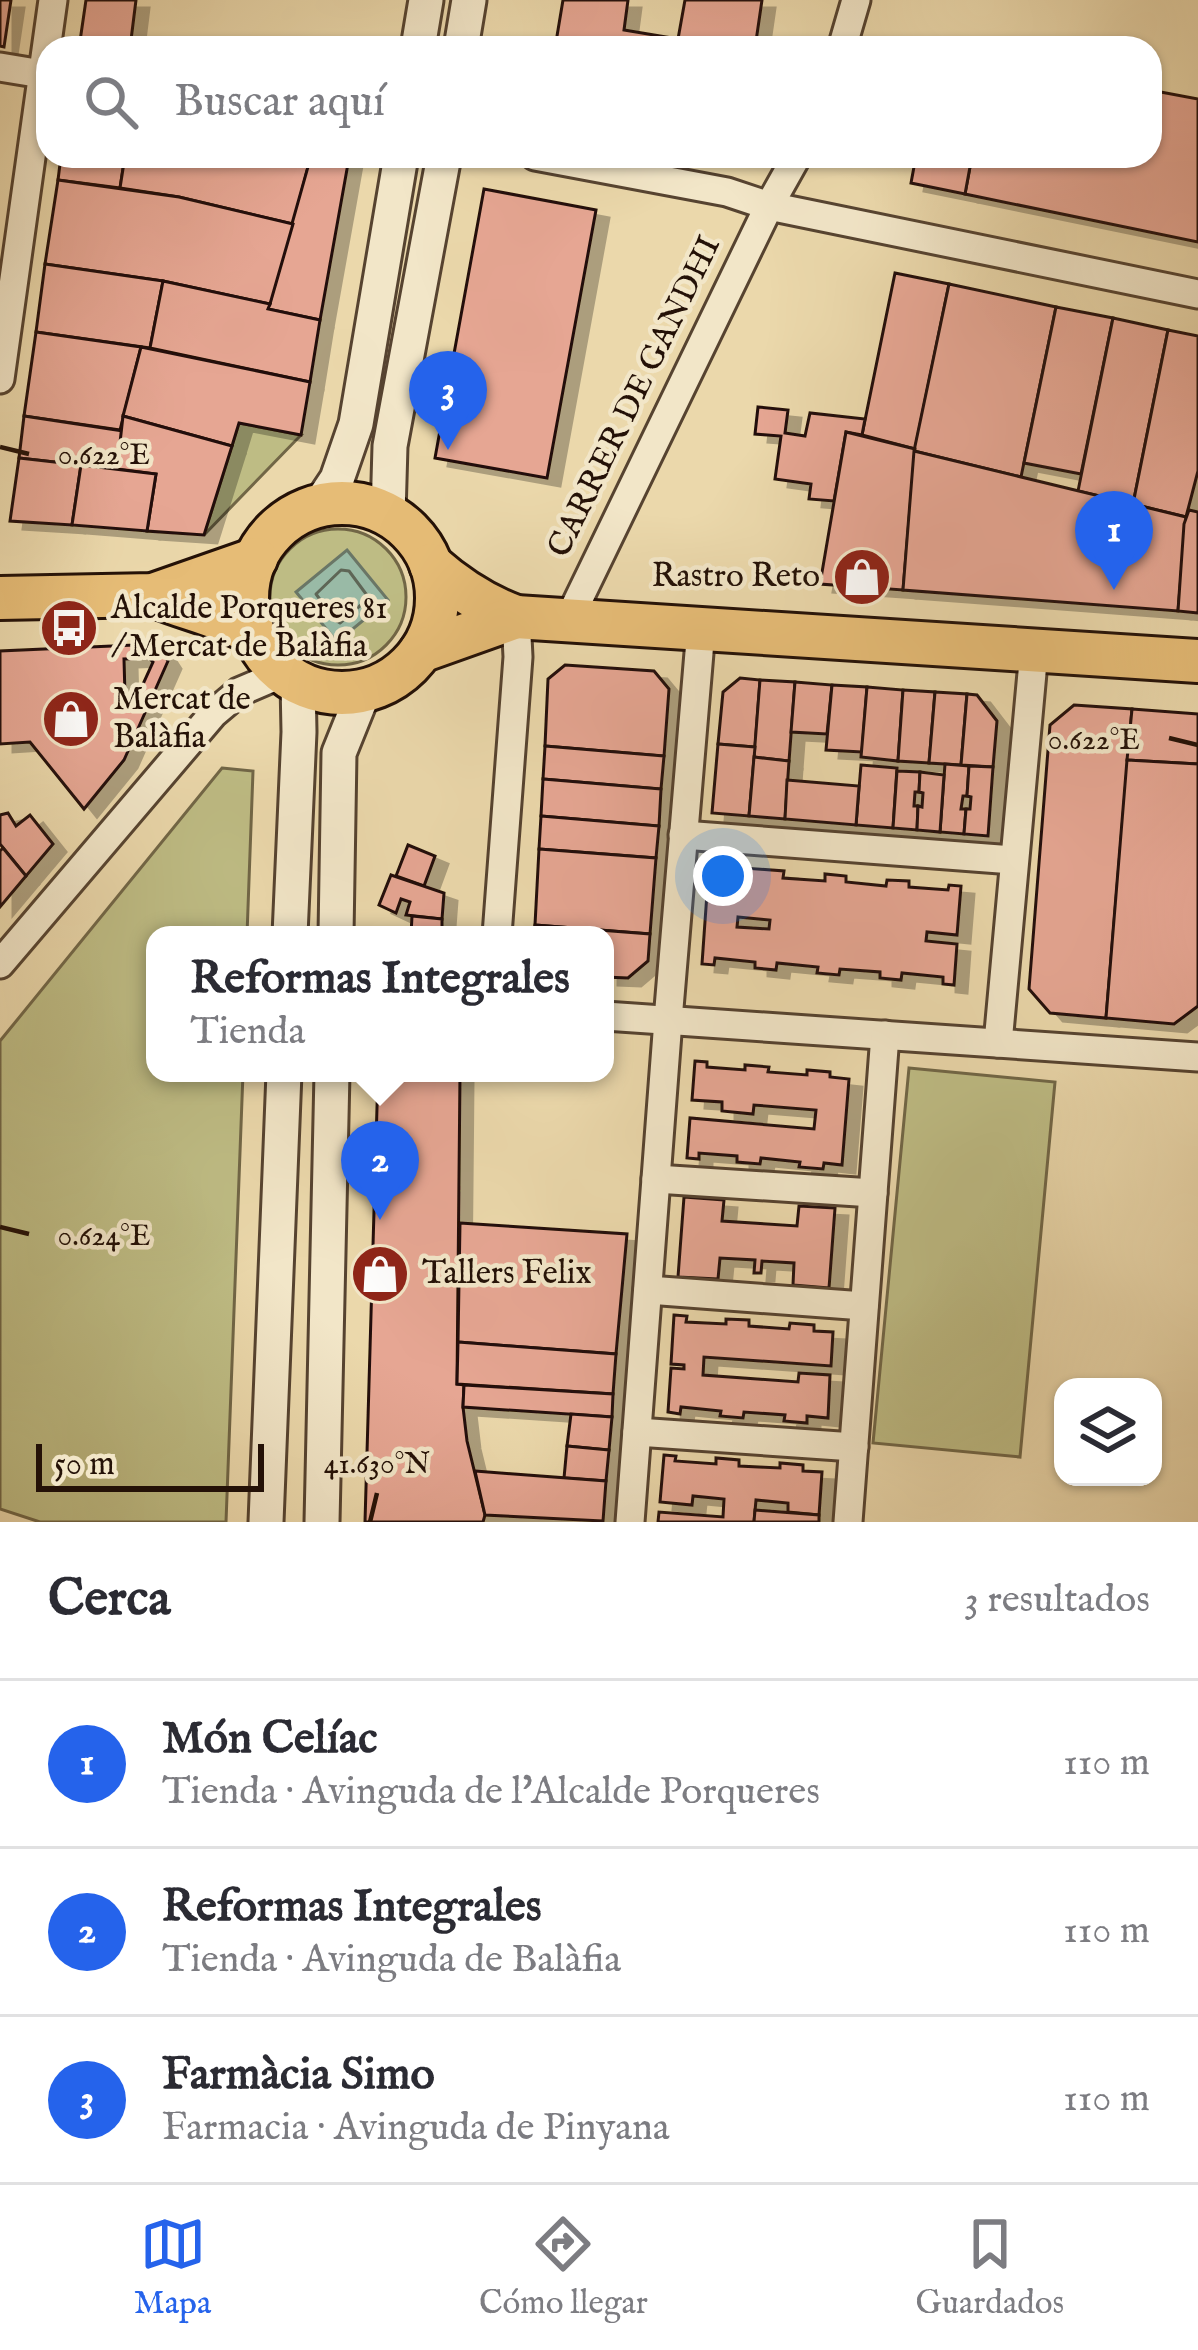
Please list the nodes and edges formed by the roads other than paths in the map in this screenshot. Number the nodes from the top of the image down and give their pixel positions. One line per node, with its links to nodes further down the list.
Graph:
1 (53, 0): 5 (street)
2 (426, 0): 6 (street)
3 (469, 0): 7 (street)
4 (856, 0): 8 (street)
5 (50, 36)
6 (420, 36)
7 (463, 36)
8 (846, 36)
9 (0, 68): 10 (street)
10 (36, 73)
11 (36, 136): 18 (street)
12 (399, 168): 20 (street)
13 (442, 168): 21 (street)
14 (599, 168): 16 (street)
15 (790, 168): 16 (street, CARRER DE GANDHI)
16 (769, 206): 17 (street); 27 (street, CARRER DE GANDHI)
17 (1198, 294)
18 (3, 339): 19 (street)
19 (0, 379)
20 (319, 506): 21 (main road); 22 (main road)
21 (388, 515): 23 (main road)
22 (256, 559): 24 (main road); 29 (main road)
23 (431, 566): 26 (main road); 30 (main road)
24 (153, 595): 25 (main road); 29 (main road)
25 (0, 598)
26 (516, 617): 27 (main road); 30 (main road); 39 (street)
27 (568, 621): 28 (main road)
28 (701, 629): 31 (main road); 35 (street)
29 (254, 633): 33 (main road)
30 (421, 651): 34 (main road)
31 (1034, 651): 32 (main road); 36 (street)
32 (1198, 661)
33 (290, 678): 34 (main road); 37 (street); 40 (street)
34 (364, 691): 38 (street)
35 (683, 835): 36 (street); 42 (street)
36 (1013, 860): 44 (street)
37 (290, 926)
38 (336, 926)
39 (497, 926)
40 (0, 964)
41 (614, 1017): 42 (street)
42 (668, 1020): 43 (street); 48 (street)
43 (885, 1035): 44 (street); 49 (street)
44 (998, 1043): 45 (street)
45 (1198, 1057)
46 (284, 1082): 54 (street)
47 (332, 1082): 55 (street)
48 (656, 1180): 49 (street); 50 (street)
49 (873, 1193): 51 (street)
50 (648, 1290): 51 (street); 52 (street)
51 (864, 1306): 53 (street)
52 (637, 1432): 53 (street); 56 (street)
53 (854, 1448): 57 (street)
54 (266, 1522)
55 (322, 1522)
56 (630, 1522)
57 (848, 1522)

